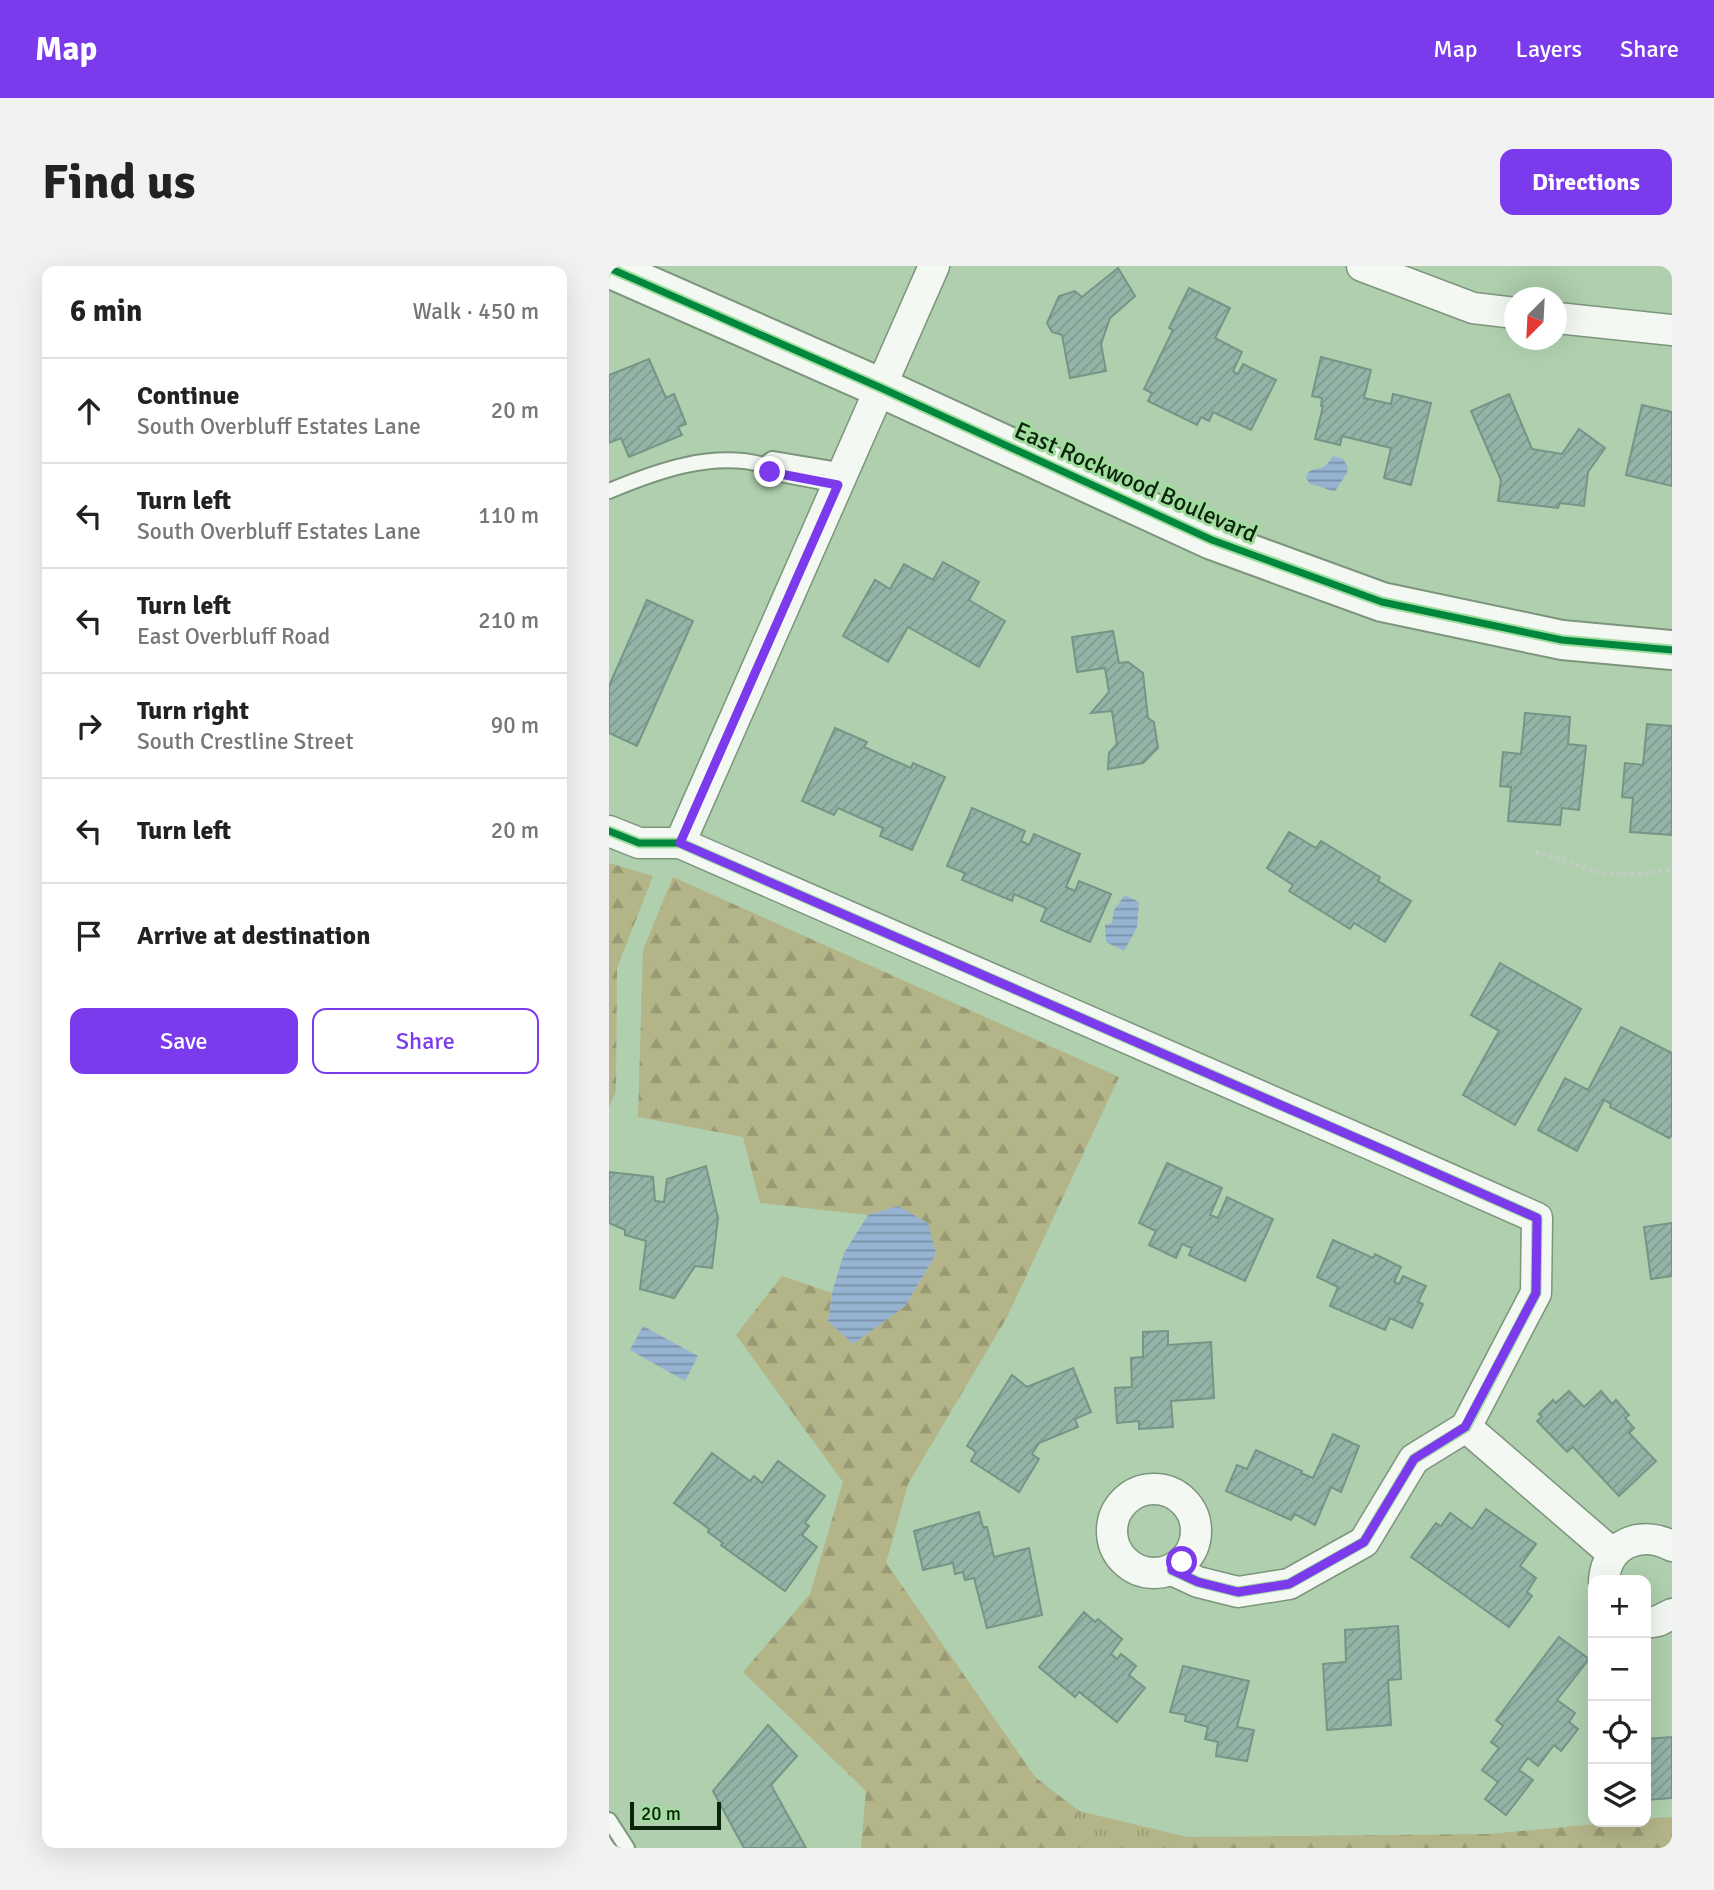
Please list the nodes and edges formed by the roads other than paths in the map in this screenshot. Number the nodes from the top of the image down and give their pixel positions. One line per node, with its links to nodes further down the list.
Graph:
1 (934, 266): 7 (street)
2 (1362, 266): 4 (street)
3 (609, 268): 7 (street, East Rockwood Boulevard)
4 (1504, 312)
5 (1567, 319): 6 (street)
6 (1672, 330)
7 (879, 387): 8 (street); 10 (street, East Rockwood Boulevard)
8 (841, 478): 9 (lane); 12 (street)
9 (609, 491)
10 (1672, 650)
11 (609, 831): 12 (street)
12 (680, 843): 13 (street)
13 (1465, 1427): 15 (street); 16 (street)
14 (1672, 1546): 15 (street)
15 (1608, 1567)
16 (1172, 1570)
17 (1672, 1614): 18 (street)
18 (1651, 1622)
19 (609, 1820): 20 (lane)
20 (627, 1848)

